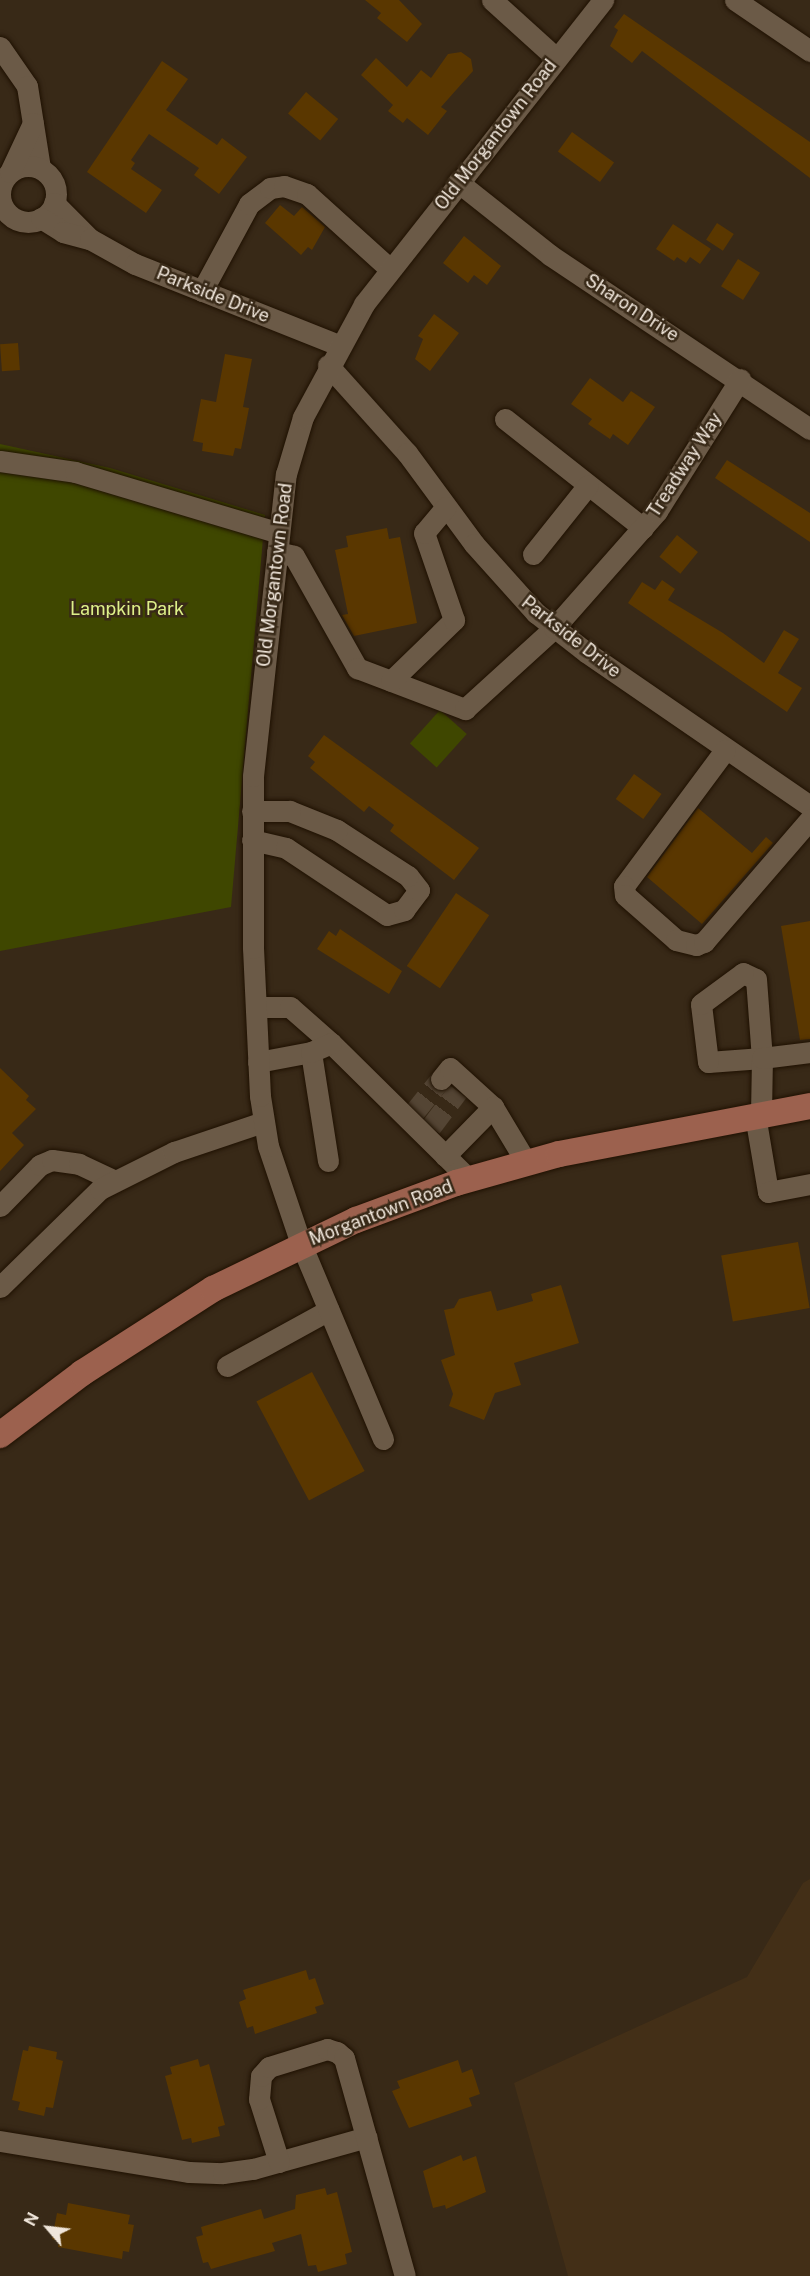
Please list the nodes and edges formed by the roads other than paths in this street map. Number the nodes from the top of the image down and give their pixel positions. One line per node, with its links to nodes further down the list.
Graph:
1 (492, 0): 6 (street)
2 (603, 0): 6 (street, Old Morgantown Road)
3 (735, 0): 5 (street)
4 (0, 47): 7 (street)
5 (810, 51)
6 (556, 58): 9 (street, Old Morgantown Road)
7 (33, 123): 8 (street); 10 (street)
8 (40, 168): 10 (street); 11 (street)
9 (458, 182): 13 (street, Old Morgantown Road); 17 (street, Sharon Drive)
10 (3, 184): 12 (street)
11 (48, 211): 12 (street); 14 (street, Parkside Drive)
12 (4, 213)
13 (390, 269): 14 (street); 15 (street, Old Morgantown Road)
14 (202, 291): 15 (street, Parkside Drive)
15 (339, 345): 16 (street, Old Morgantown Road)
16 (328, 365): 22 (street, Parkside Drive); 24 (street, Old Morgantown Road)
17 (740, 379): 19 (street, Sharon Drive); 23 (street, Treadway Way)
18 (505, 419): 21 (street)
19 (810, 429)
20 (0, 461): 24 (street)
21 (588, 485): 23 (street); 25 (street)
22 (446, 507): 26 (street, Parkside Drive); 27 (street)
23 (643, 528): 26 (street, Treadway Way)
24 (278, 542): 27 (street); 30 (street, Old Morgantown Road)
25 (533, 554)
26 (554, 628): 27 (street, Treadway Way); 28 (street, Parkside Drive)
27 (391, 681)
28 (725, 750): 29 (street, Parkside Drive); 31 (street)
29 (810, 806)
30 (252, 811): 32 (street, Old Morgantown Road); 32 (street)
31 (810, 819)
32 (252, 840): 33 (street, Old Morgantown Road)
33 (256, 1007): 34 (street); 37 (street, Old Morgantown Road)
34 (331, 1042): 35 (street); 43 (street)
35 (311, 1052): 37 (street); 44 (street)
36 (810, 1052): 41 (street)
37 (258, 1062): 42 (street, Old Morgantown Road)
38 (455, 1084): 40 (street)
39 (810, 1106): 41 (main road, Morgantown Road)
40 (493, 1107): 43 (street); 45 (street)
41 (758, 1115): 45 (main road, Morgantown Road); 48 (street)
42 (263, 1122): 47 (street); 50 (street, Old Morgantown Road)
43 (445, 1156): 46 (street)
44 (328, 1161)
45 (526, 1162): 46 (main road, Morgantown Road)
46 (469, 1179): 50 (main road, Morgantown Road)
47 (115, 1181): 49 (street); 51 (street)
48 (810, 1184)
49 (0, 1206)
50 (302, 1244): 52 (street, Old Morgantown Road); 54 (main road, Morgantown Road)
51 (0, 1287)
52 (329, 1310): 53 (street); 55 (street, Old Morgantown Road)
53 (227, 1366)
54 (2, 1430)
55 (383, 1439)
56 (367, 2138): 58 (street); 58 (street); 59 (street)
57 (0, 2141): 58 (street)
58 (279, 2162)
59 (405, 2276)

